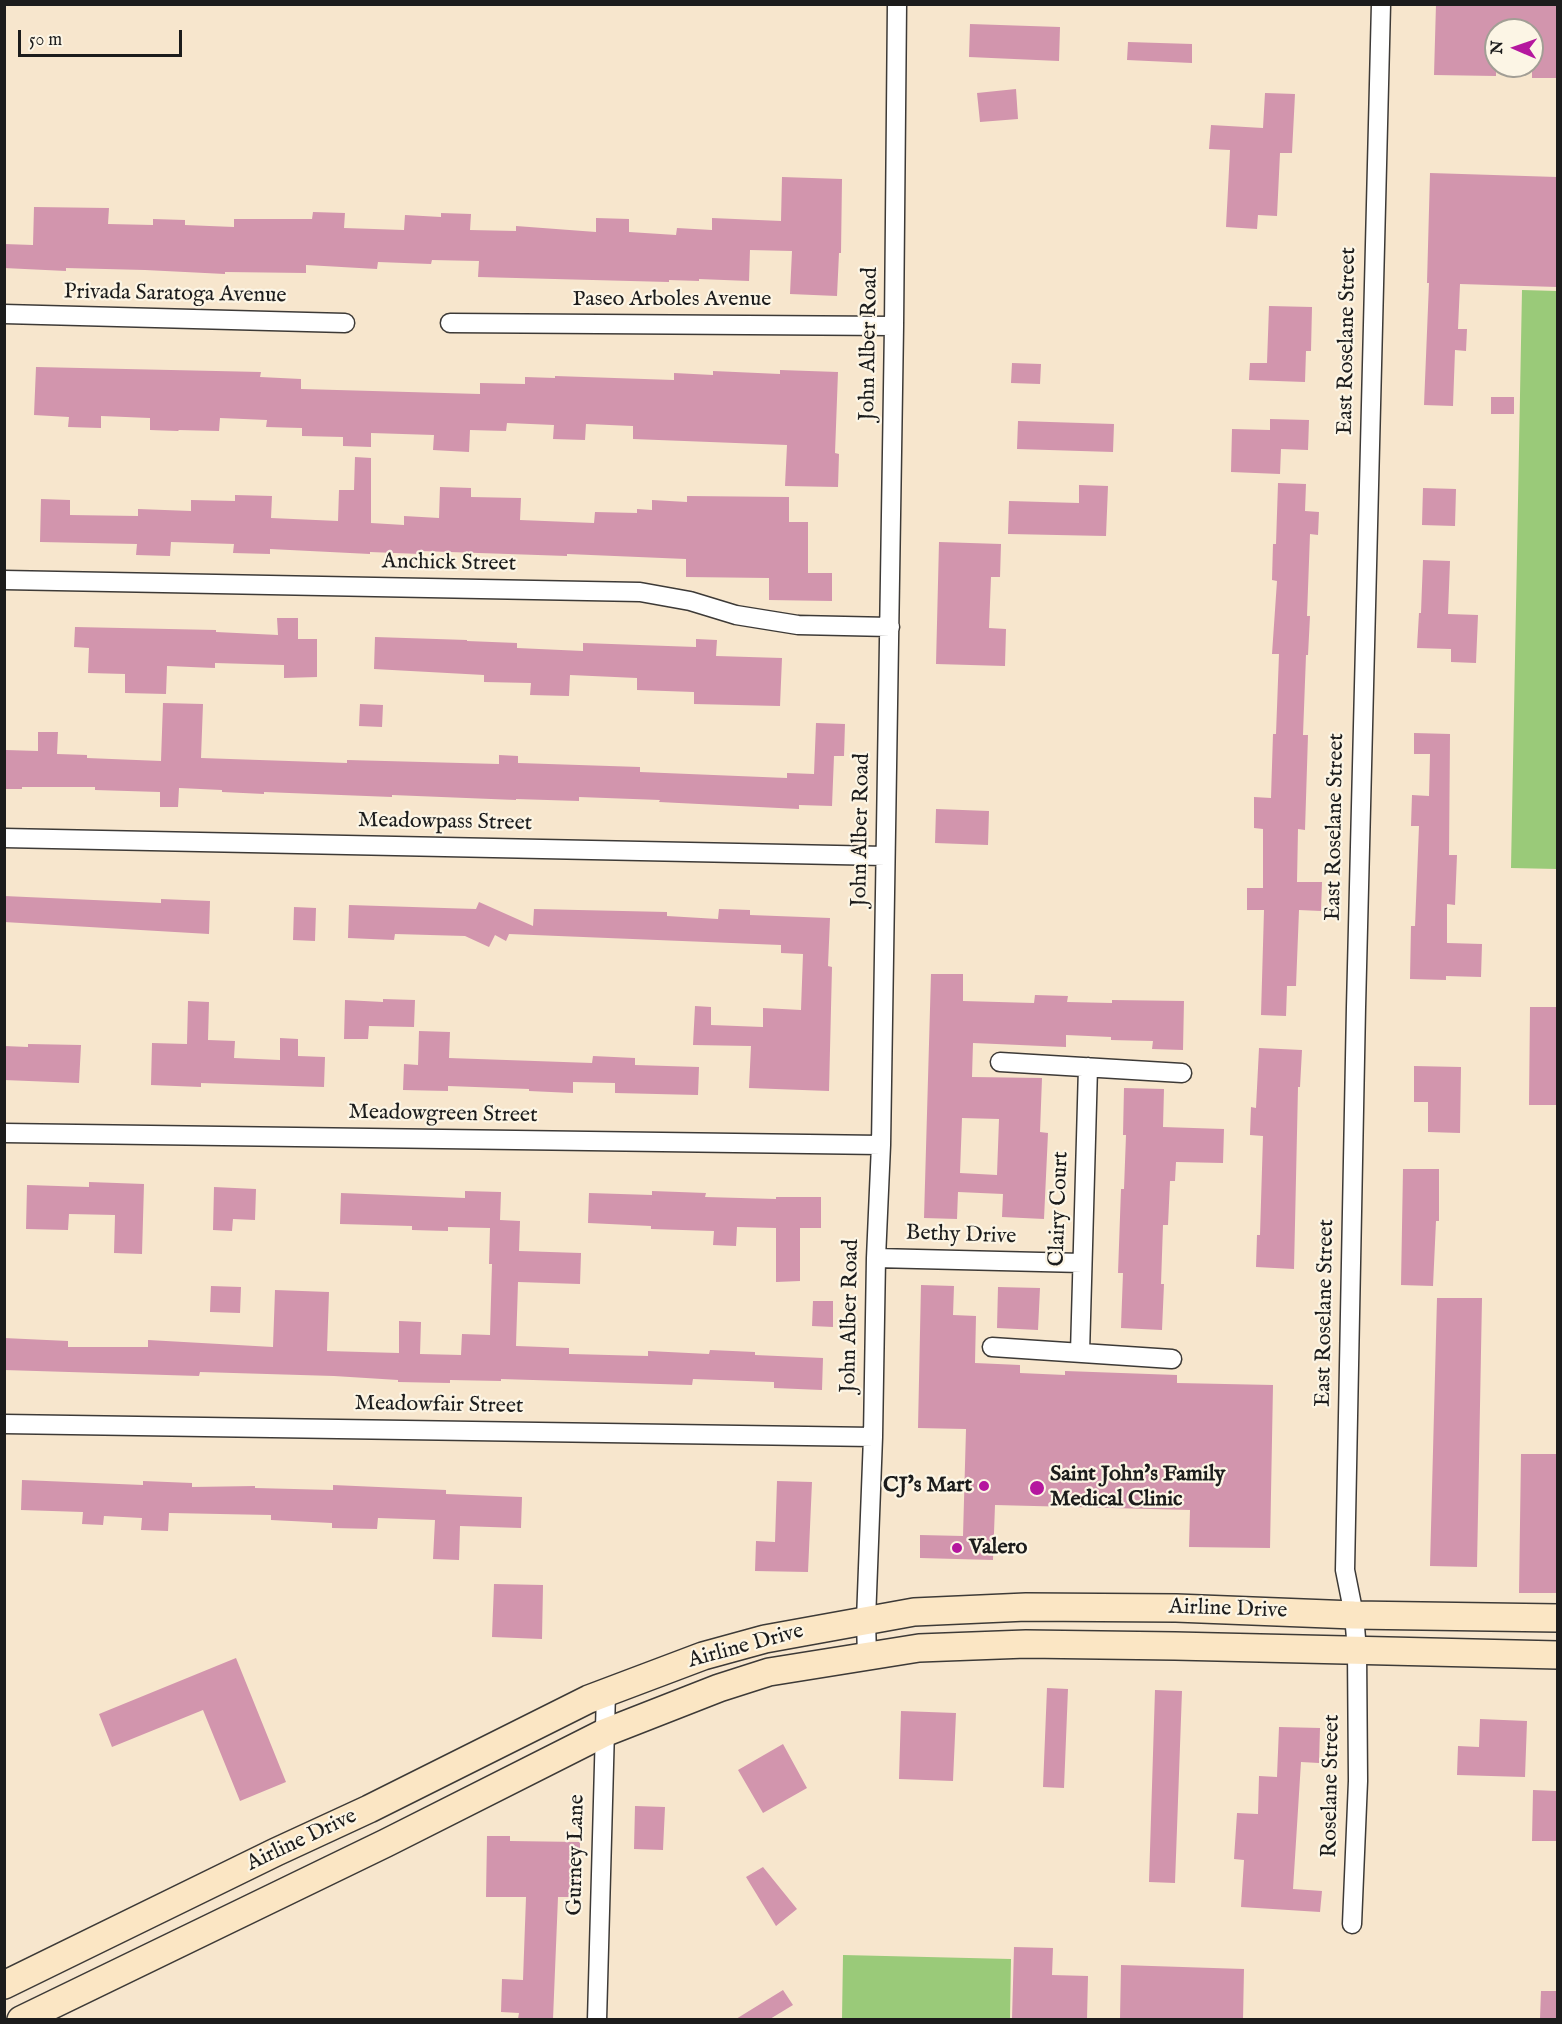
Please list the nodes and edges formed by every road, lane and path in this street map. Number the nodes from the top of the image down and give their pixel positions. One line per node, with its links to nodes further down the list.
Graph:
1 (897, 4): 6 (street, John Alber Road)
2 (1381, 4): 23 (street, East Roselane Street)
3 (4, 314): 5 (street, Privada Saratoga Avenue)
4 (450, 322): 6 (street, Paseo Arboles Avenue)
5 (345, 323)
6 (894, 326): 8 (street, John Alber Road)
7 (4, 580): 8 (street, Anchick Street)
8 (890, 627): 10 (street, John Alber Road)
9 (4, 838): 10 (street, Meadowpass Street)
10 (885, 856): 15 (street, John Alber Road)
11 (1000, 1062): 12 (street)
12 (1088, 1067): 13 (street); 17 (street, Clairy Court)
13 (1182, 1073)
14 (4, 1133): 15 (street, Meadowgreen Street)
15 (881, 1145): 16 (street, John Alber Road)
16 (876, 1258): 17 (street, Bethy Drive); 22 (street, John Alber Road)
17 (1082, 1263): 19 (street, Clairy Court)
18 (992, 1347): 19 (street)
19 (1080, 1353): 20 (street)
20 (1172, 1359)
21 (4, 1424): 22 (street, Meadowfair Street)
22 (873, 1437): 25 (street, John Alber Road)
23 (1354, 1615): 24 (main road, Airline Drive); 25 (main road, Airline Drive); 26 (street, East Roselane Street)
24 (1557, 1618)
25 (866, 1620): 28 (street, John Alber Road); 29 (main road, Airline Drive)
26 (1357, 1650): 27 (main road, Airline Drive); 28 (main road, Airline Drive); 33 (street, Roselane Street)
27 (1557, 1655)
28 (867, 1657): 30 (main road, Airline Drive)
29 (606, 1692): 30 (street, Gurney Lane); 31 (main road, Airline Drive)
30 (604, 1733): 32 (main road, Airline Drive); 36 (street, Gurney Lane)
31 (276, 1852): 32 (main road); 34 (main road, Airline Drive)
32 (292, 1888): 35 (main road, Airline Drive)
33 (1352, 1924)
34 (4, 1985)
35 (21, 2019)
36 (597, 2019)

